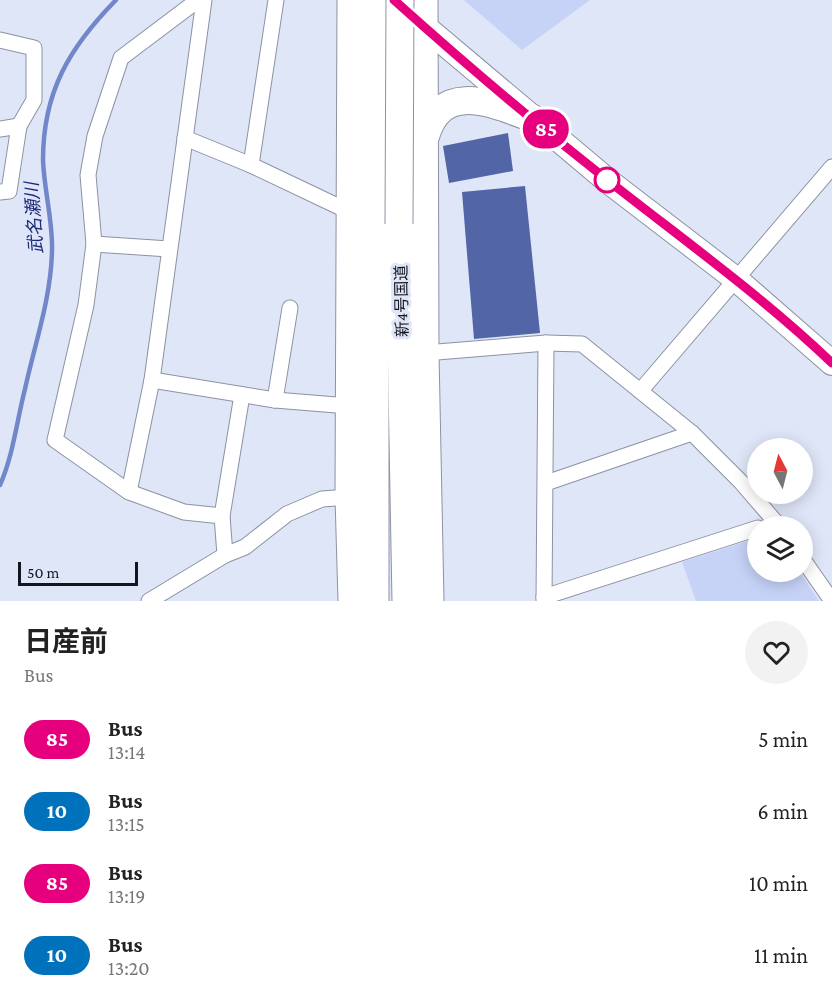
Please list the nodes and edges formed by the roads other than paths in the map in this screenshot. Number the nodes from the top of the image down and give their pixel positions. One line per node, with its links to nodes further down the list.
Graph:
1 (198, 0): 21 (street)
2 (204, 0): 14 (street)
3 (276, 0): 16 (street)
4 (351, 0): 19 (highway)
5 (375, 0): 20 (highway, 新4号国道)
6 (394, 0): 9 (main road)
7 (400, 0): 20 (highway, 新4号国道, bridge)
8 (424, 0): 9 (highway)
9 (424, 27): 11 (main road); 15 (highway)
10 (0, 40): 12 (street)
11 (532, 118): 15 (highway); 23 (main road)
12 (19, 126): 13 (street); 18 (street)
13 (0, 129)
14 (185, 138): 16 (street); 22 (street)
15 (425, 138): 26 (highway)
16 (251, 165): 19 (street)
17 (832, 167): 23 (street)
18 (0, 192)
19 (350, 212): 32 (highway)
20 (387, 224): 45 (highway, 新4号国道); 46 (highway, 新4号国道)
21 (94, 244): 22 (street); 35 (street)
22 (169, 249): 28 (street)
23 (737, 280): 27 (main road); 29 (street)
24 (290, 308): 31 (street)
25 (546, 343): 26 (street); 29 (street); 34 (street)
26 (425, 353): 47 (highway)
27 (832, 363)
28 (152, 380): 30 (street); 35 (street)
29 (642, 389): 33 (street)
30 (242, 395): 31 (street); 37 (street)
31 (276, 400): 32 (street)
32 (349, 406): 36 (highway)
33 (692, 433): 34 (street); 38 (street)
34 (546, 483): 42 (street)
35 (129, 492): 37 (street)
36 (349, 497): 40 (street); 44 (highway)
37 (222, 516): 40 (street)
38 (762, 516)
39 (747, 533): 42 (street)
40 (225, 555): 43 (street)
41 (813, 574): 48 (street)
42 (544, 599)
43 (149, 601)
44 (352, 601)
45 (375, 601)
46 (406, 601)
47 (430, 601)
48 (832, 601)

